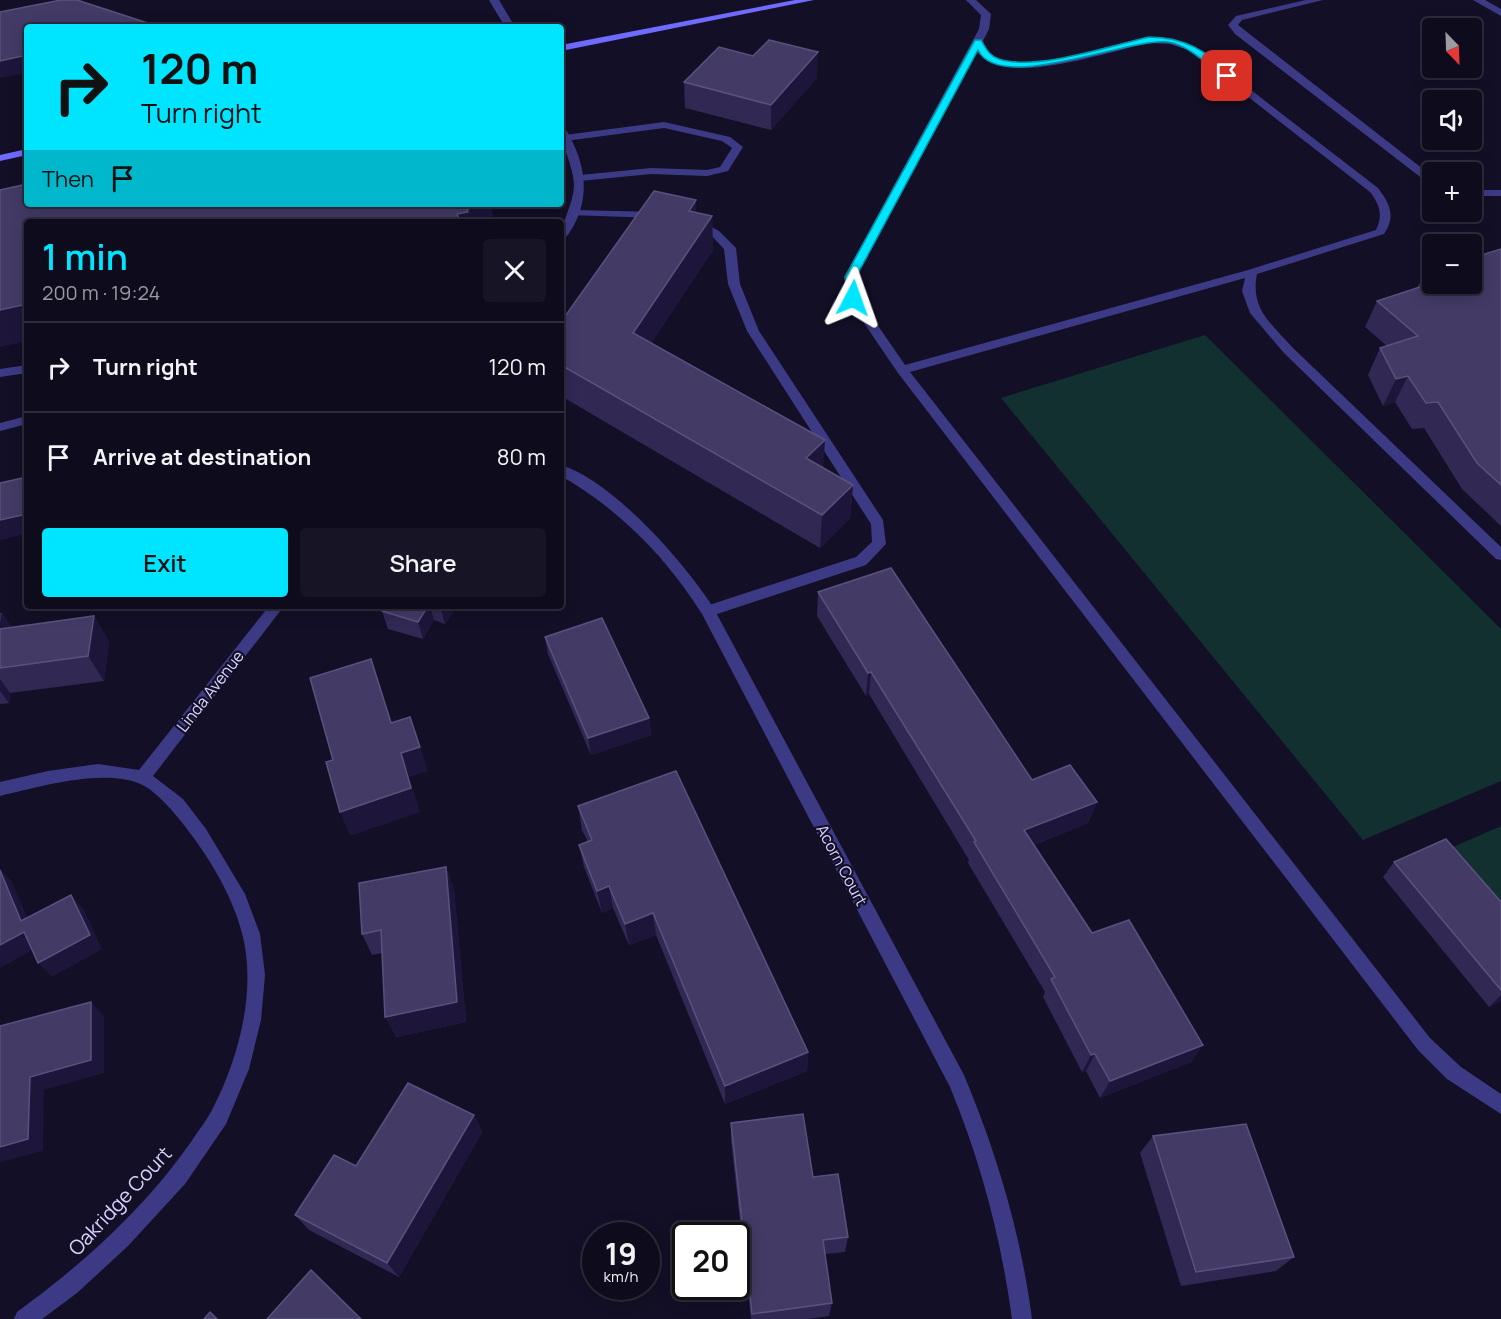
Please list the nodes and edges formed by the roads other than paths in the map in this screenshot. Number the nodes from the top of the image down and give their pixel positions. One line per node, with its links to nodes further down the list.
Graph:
1 (494, 0): 7 (street)
2 (809, 0): 9 (main road)
3 (971, 0): 8 (street)
4 (1318, 0): 14 (street)
5 (1478, 0): 6 (street)
6 (1501, 13)
7 (508, 24)
8 (978, 41): 20 (street); 22 (street)
9 (564, 47)
10 (564, 134): 15 (street)
11 (564, 136): 15 (street)
12 (24, 153): 13 (main road)
13 (0, 158)
14 (1422, 173)
15 (579, 178): 18 (street)
16 (1482, 193): 17 (street)
17 (1501, 193)
18 (574, 213): 19 (street); 29 (street)
19 (564, 231)
20 (1252, 272): 22 (street); 27 (street)
21 (24, 369): 23 (street)
22 (902, 370): 32 (street)
23 (0, 373)
24 (24, 421): 25 (street)
25 (0, 427)
26 (564, 472): 29 (street, Acorn Court)
27 (1501, 555)
28 (275, 609): 30 (street, Linda Avenue)
29 (708, 611): 34 (street, Acorn Court)
30 (143, 777): 31 (street); 33 (street, Oakridge Court)
31 (0, 789)
32 (1501, 1105)
33 (24, 1319)
34 (1023, 1319)

